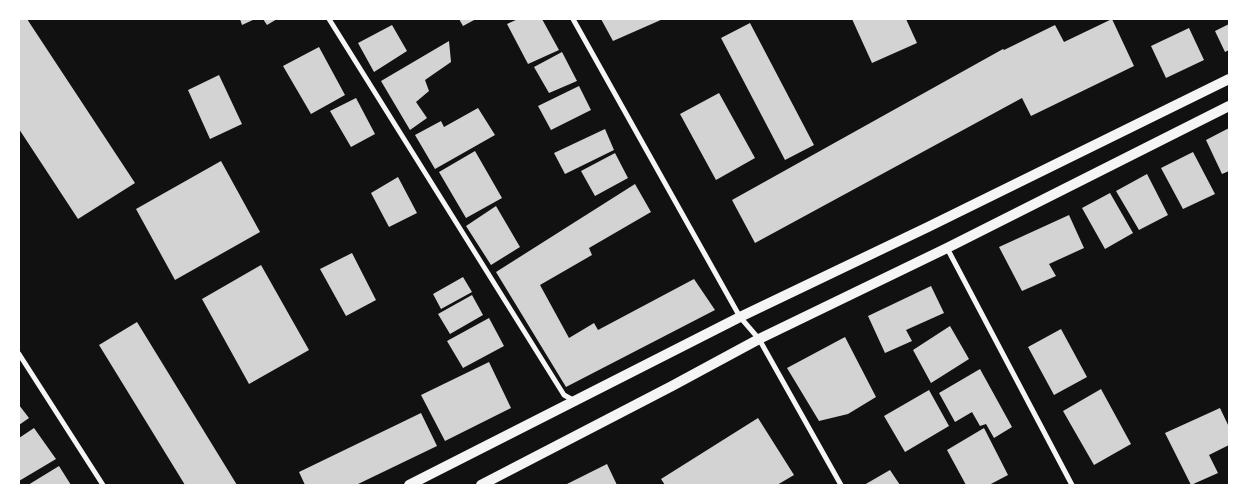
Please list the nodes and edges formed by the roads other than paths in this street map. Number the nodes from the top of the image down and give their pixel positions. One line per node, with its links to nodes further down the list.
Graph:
1 (329, 19): 9 (street)
2 (573, 19): 6 (street)
3 (1229, 79): 6 (main road)
4 (1229, 106): 5 (main road)
5 (947, 248): 7 (main road); 14 (street)
6 (740, 316): 7 (street); 9 (main road)
7 (759, 339): 12 (main road); 13 (street)
8 (19, 354): 10 (street)
9 (574, 400): 11 (main road)
10 (102, 485)
11 (409, 485)
12 (481, 485)
13 (841, 485)
14 (1072, 485)

